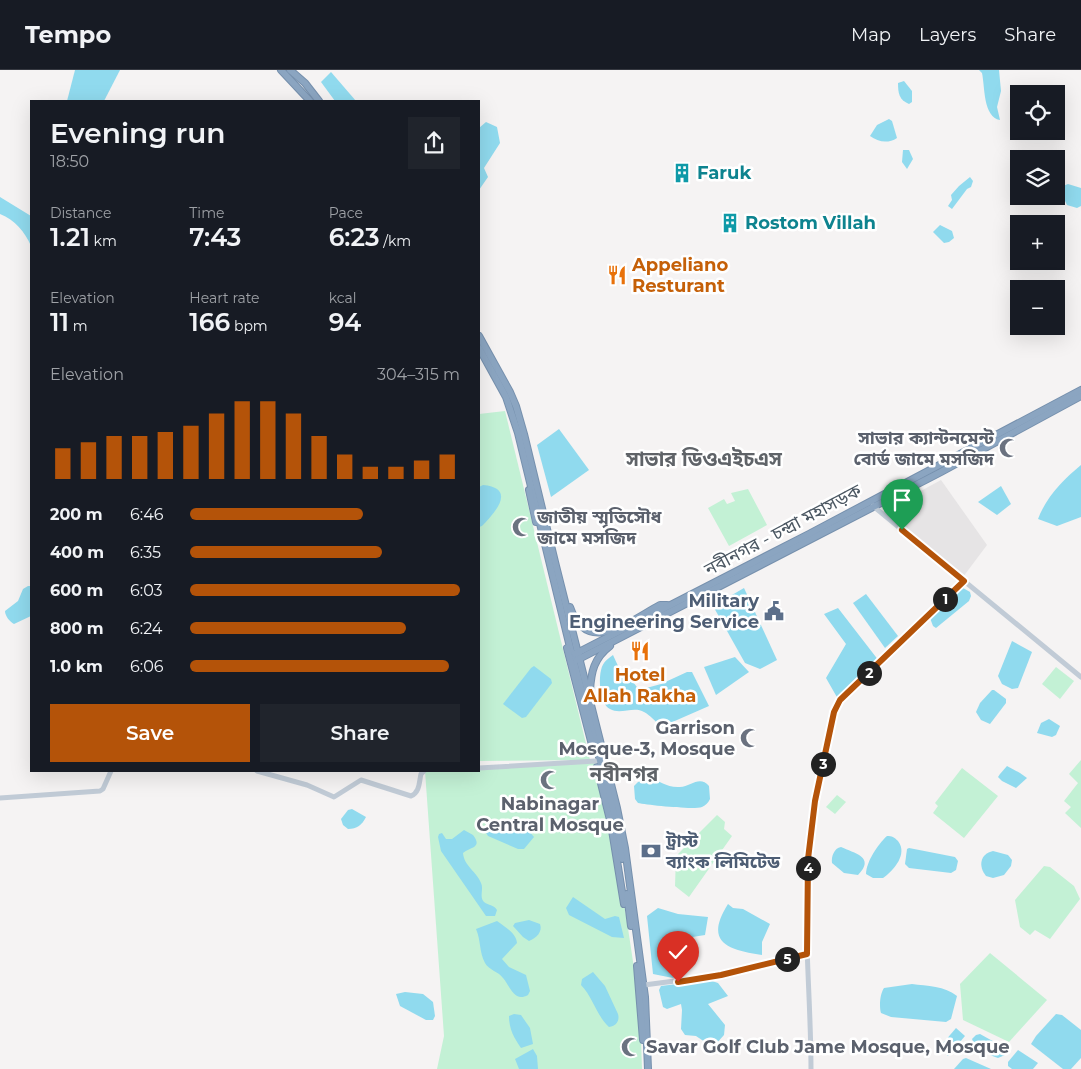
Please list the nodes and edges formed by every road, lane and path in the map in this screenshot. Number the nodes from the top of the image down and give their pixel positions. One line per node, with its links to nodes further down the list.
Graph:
1 (281, 70): 3 (highway)
2 (290, 70): 4 (highway)
3 (309, 100)
4 (318, 100)
5 (480, 338): 12 (highway)
6 (480, 350): 9 (highway)
7 (1081, 390): 13 (highway, নবীনগর - চন্দ্রা মহাসড়ক)
8 (1081, 396): 10 (highway, নবীনগর - চন্দ্রা মহাসড়ক)
9 (531, 483): 14 (highway); 17 (highway)
10 (873, 506): 11 (street); 13 (highway, নবীনগর - চন্দ্রা মহাসড়ক)
11 (964, 581): 15 (street); 24 (street)
12 (560, 582): 13 (highway); 14 (highway)
13 (673, 608): 14 (highway, নবীনগর - চন্দ্রা মহাসড়ক); 16 (highway)
14 (579, 656): 16 (highway); 23 (highway)
15 (1081, 677)
16 (590, 698): 25 (highway)
17 (596, 761): 18 (street); 23 (highway)
18 (480, 768)
19 (111, 772): 22 (street)
20 (261, 772): 21 (street)
21 (423, 772)
22 (0, 798)
23 (632, 926): 25 (highway)
24 (807, 954): 25 (street); 27 (street)
25 (641, 986): 26 (highway)
26 (646, 1069)
27 (811, 1069)

